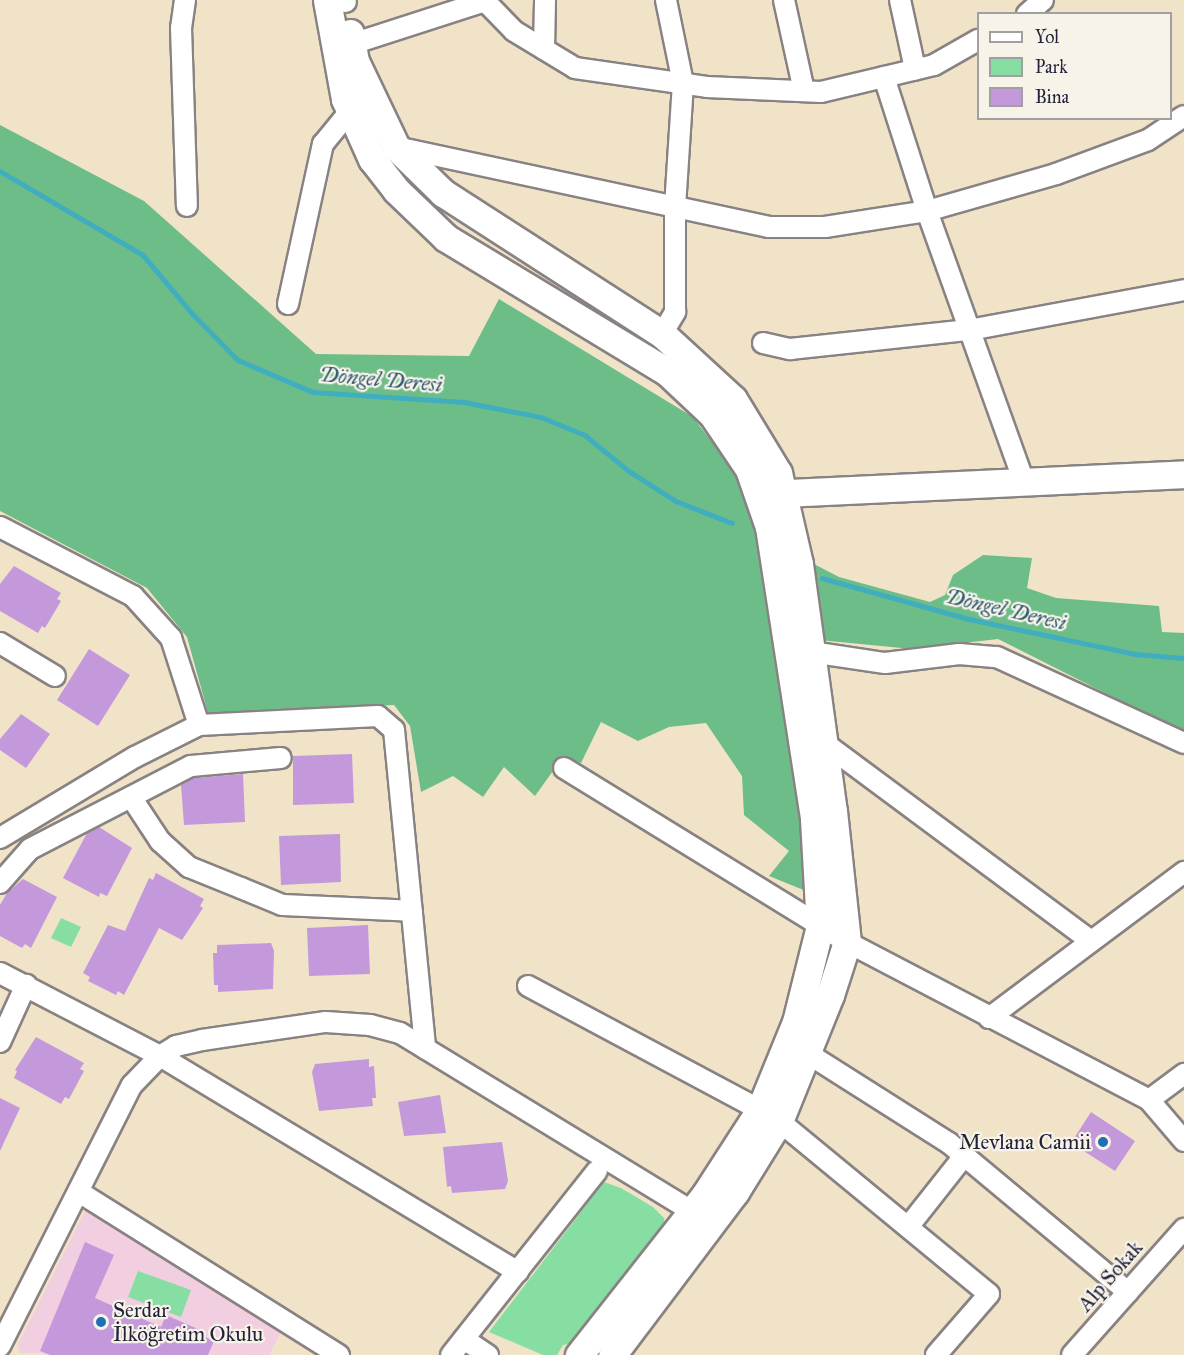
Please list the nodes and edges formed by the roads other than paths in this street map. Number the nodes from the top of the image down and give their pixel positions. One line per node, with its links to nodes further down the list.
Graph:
1 (185, 0): 21 (street)
2 (545, 0): 12 (street)
3 (666, 0): 15 (street)
4 (784, 0): 16 (street)
5 (900, 0): 13 (street)
6 (1043, 0): 9 (street)
7 (338, 1): 11 (main road); 17 (main road)
8 (485, 1): 11 (street); 12 (street)
9 (1029, 12)
10 (977, 41): 13 (street)
11 (352, 45): 19 (main road)
12 (544, 49): 15 (street)
13 (915, 69): 14 (street)
14 (884, 77): 16 (street); 23 (street)
15 (683, 83): 16 (street); 22 (street)
16 (804, 91)
17 (350, 111): 20 (main road); 25 (street)
18 (1184, 116): 23 (street)
19 (396, 147): 20 (street); 22 (street); 27 (main road)
20 (372, 159): 31 (main road)
21 (187, 206)
22 (675, 207): 23 (street); 27 (street)
23 (927, 211): 26 (street)
24 (1184, 290): 26 (street)
25 (288, 304)
26 (969, 330): 28 (street); 30 (street)
27 (662, 334): 31 (main road)
28 (763, 344)
29 (1184, 477): 30 (main road)
30 (1024, 482): 31 (main road)
31 (770, 494): 34 (main road); 46 (main road)
32 (0, 527): 36 (street)
33 (0, 643): 35 (street)
34 (811, 652): 37 (main road); 38 (street)
35 (55, 676)
36 (199, 725): 42 (street); 45 (street)
37 (823, 742): 47 (main road); 48 (street)
38 (1184, 743)
39 (281, 758): 41 (street)
40 (564, 768): 46 (street)
41 (131, 797): 44 (street); 45 (street)
42 (0, 838)
43 (1184, 872): 48 (street)
44 (0, 883)
45 (412, 911): 54 (street)
46 (820, 926): 47 (street); 59 (main road)
47 (847, 942): 52 (street); 55 (main road)
48 (1091, 942): 52 (street)
49 (0, 973): 50 (street)
50 (26, 985): 53 (street); 56 (street)
51 (528, 986): 59 (street)
52 (988, 1018): 58 (street)
53 (0, 1042)
54 (425, 1048): 56 (street); 64 (street)
55 (807, 1053): 59 (main road); 61 (street)
56 (160, 1056): 63 (street); 67 (street)
57 (1184, 1074): 58 (street)
58 (1149, 1100): 60 (street)
59 (770, 1115): 64 (main road); 65 (street)
60 (1184, 1141)
61 (964, 1156): 65 (street); 68 (street)
62 (597, 1171): 67 (street)
63 (79, 1192): 70 (street); 71 (street)
64 (702, 1217): 74 (main road); 75 (main road)
65 (908, 1227): 76 (street)
66 (1184, 1229): 68 (street, Alp Sokak)
67 (518, 1272): 69 (street)
68 (1128, 1292): 77 (street, Alp Sokak)
69 (464, 1339): 72 (street); 73 (street)
70 (0, 1346)
71 (339, 1355)
72 (451, 1355)
73 (488, 1355)
74 (579, 1355)
75 (612, 1355)
76 (936, 1355)
77 (1072, 1355)

